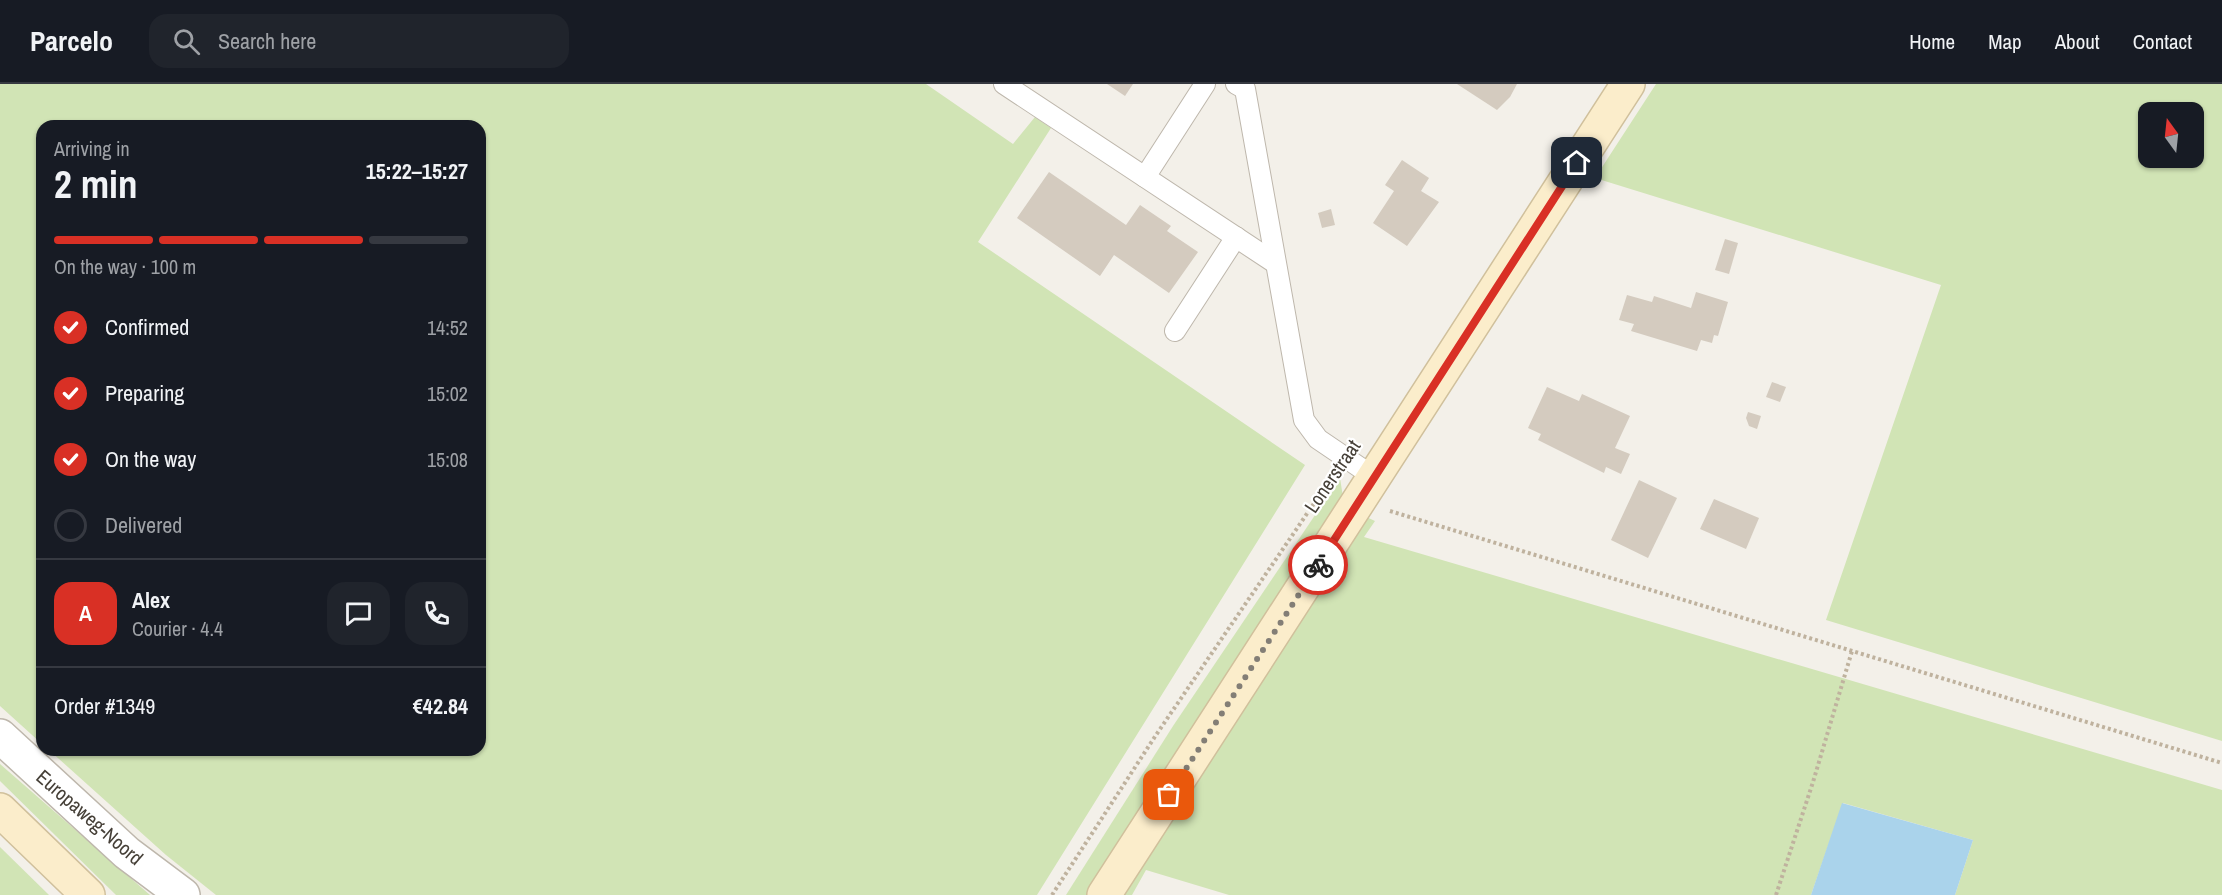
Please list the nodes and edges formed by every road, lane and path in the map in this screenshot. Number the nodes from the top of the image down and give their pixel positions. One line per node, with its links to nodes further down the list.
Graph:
1 (1004, 84): 5 (lane)
2 (1205, 84): 5 (lane)
3 (1236, 84): 7 (lane)
4 (1628, 84): 10 (street, Lonerstraat)
5 (1145, 177): 6 (lane)
6 (1236, 237): 7 (lane); 8 (lane)
7 (1275, 263): 9 (lane)
8 (1175, 331)
9 (1344, 458): 10 (lane); 17 (path, Lonerstraat)
10 (1369, 486): 11 (path); 18 (street, Lonerstraat)
11 (1852, 651): 13 (path); 19 (path)
12 (0, 736): 16 (street, Europaweg-Noord)
13 (2222, 763)
14 (0, 810): 15 (street)
15 (88, 895)
16 (183, 895)
17 (1052, 895)
18 (1104, 895)
19 (1776, 895)

